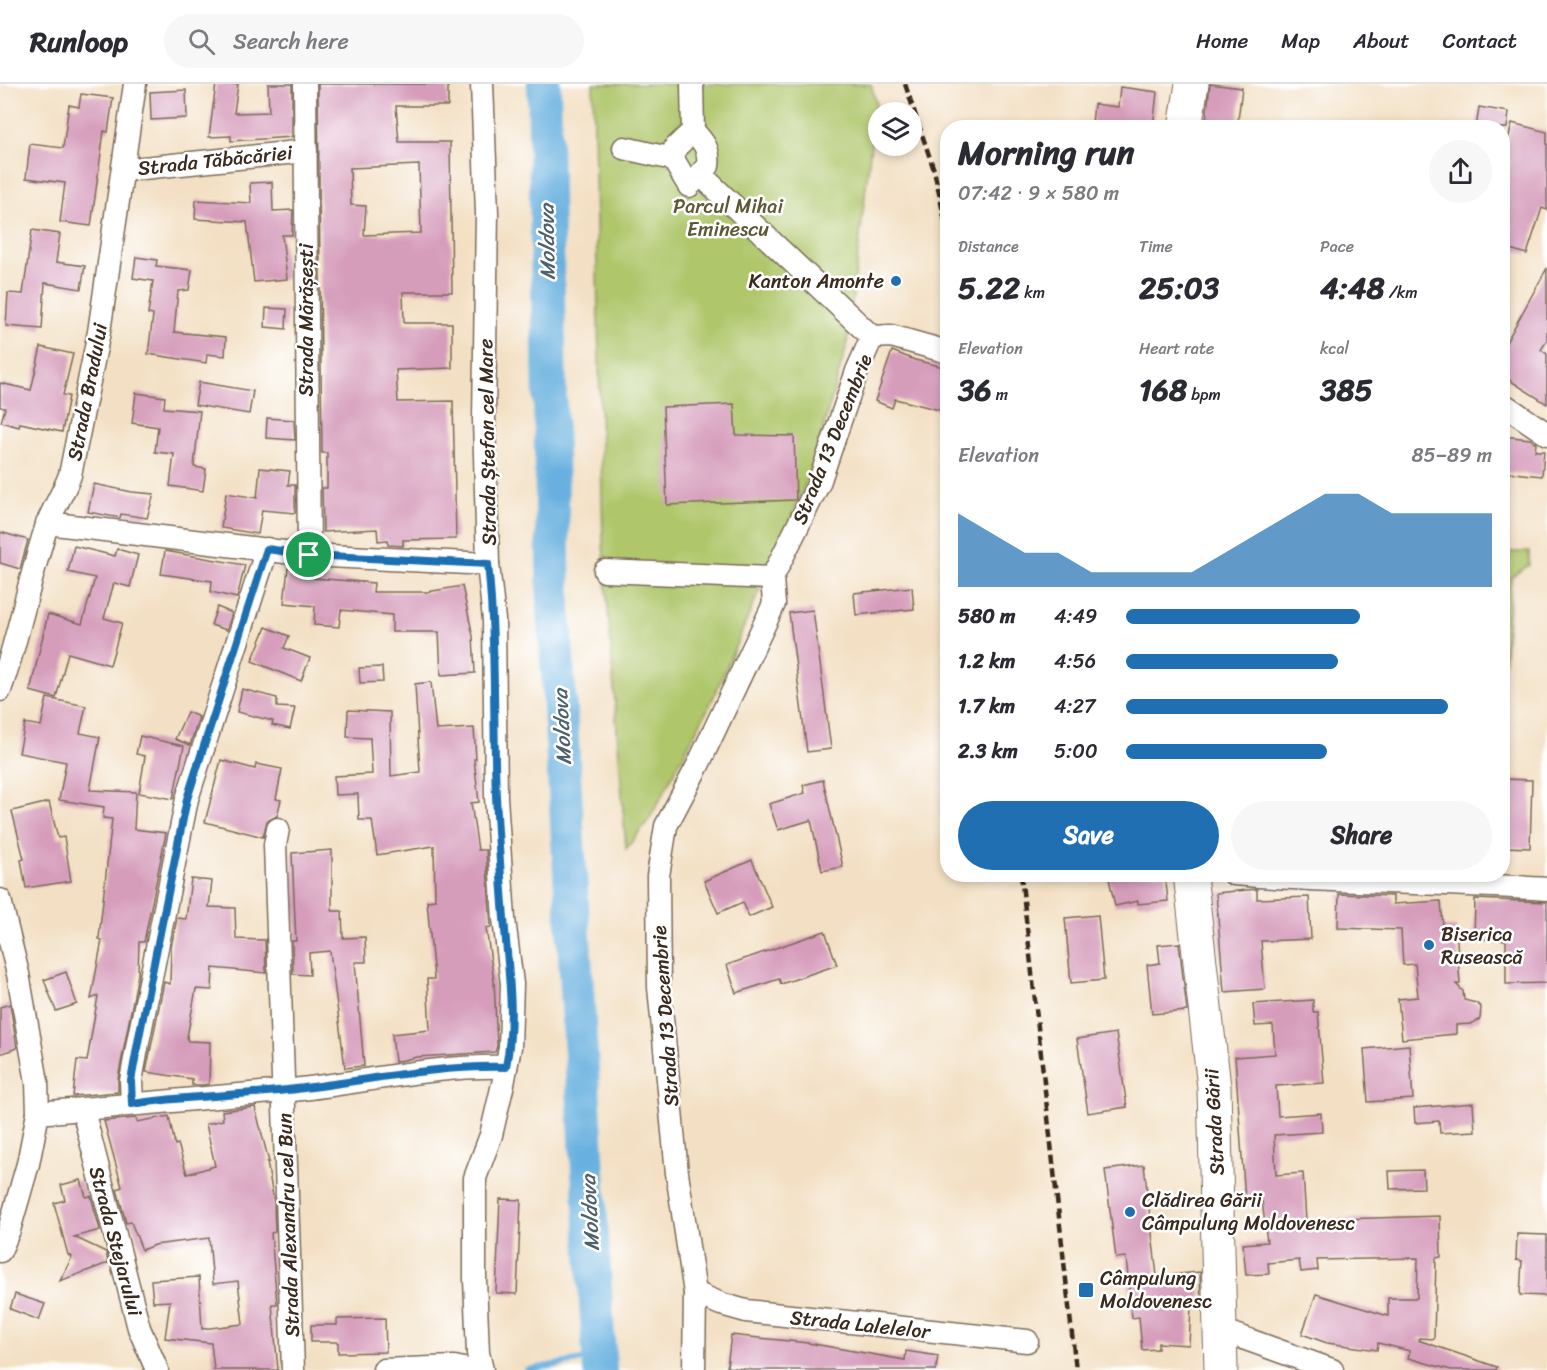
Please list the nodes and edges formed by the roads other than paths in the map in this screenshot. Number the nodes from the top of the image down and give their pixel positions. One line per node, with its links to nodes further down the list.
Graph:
1 (135, 84): 11 (street, Strada Bradului)
2 (305, 84): 9 (street, Strada Mărășești)
3 (482, 84): 20 (street, Strada Ștefan cel Mare)
4 (692, 84): 7 (street)
5 (1192, 84): 6 (street)
6 (1186, 120)
7 (693, 131): 10 (street); 12 (street)
8 (624, 148): 10 (street)
9 (306, 150): 11 (street, Strada Tăbăcăriei); 19 (street, Strada Mărășești)
10 (673, 159): 12 (street)
11 (124, 170): 17 (street, Strada Bradului)
12 (701, 175): 13 (street)
13 (872, 337): 14 (street, Strada 13 Decembrie); 22 (street, Strada 13 Decembrie)
14 (940, 350)
15 (1510, 409): 16 (street)
16 (1547, 434)
17 (47, 523): 18 (street); 23 (street, Strada Bradului)
18 (267, 549): 19 (street); 31 (street)
19 (309, 555): 20 (street)
20 (488, 564): 29 (street, Strada Ștefan cel Mare)
21 (604, 571): 22 (street)
22 (772, 578): 35 (street, Strada 13 Decembrie)
23 (0, 690)
24 (278, 829): 30 (street, Strada Alexandru cel Bun)
25 (1191, 882): 36 (street, Strada Gării)
26 (1420, 882): 27 (street)
27 (1547, 890)
28 (0, 900): 33 (street)
29 (506, 1067): 30 (street); 42 (street, Strada Ștefan cel Mare)
30 (284, 1091): 31 (street); 39 (street, Strada Alexandru cel Bun)
31 (132, 1104): 32 (street)
32 (82, 1110): 33 (street); 38 (street, Strada Stejarului)
33 (38, 1113): 34 (street)
34 (0, 1251)
35 (695, 1293): 37 (street, Strada Lalelelor); 43 (street, Strada 13 Decembrie)
36 (1221, 1330): 44 (street, Strada Gării); 45 (street)
37 (1027, 1341)
38 (157, 1370)
39 (293, 1370)
40 (384, 1370): 41 (street)
41 (468, 1370)
42 (482, 1370)
43 (694, 1370)
44 (1221, 1370)
45 (1332, 1370)

